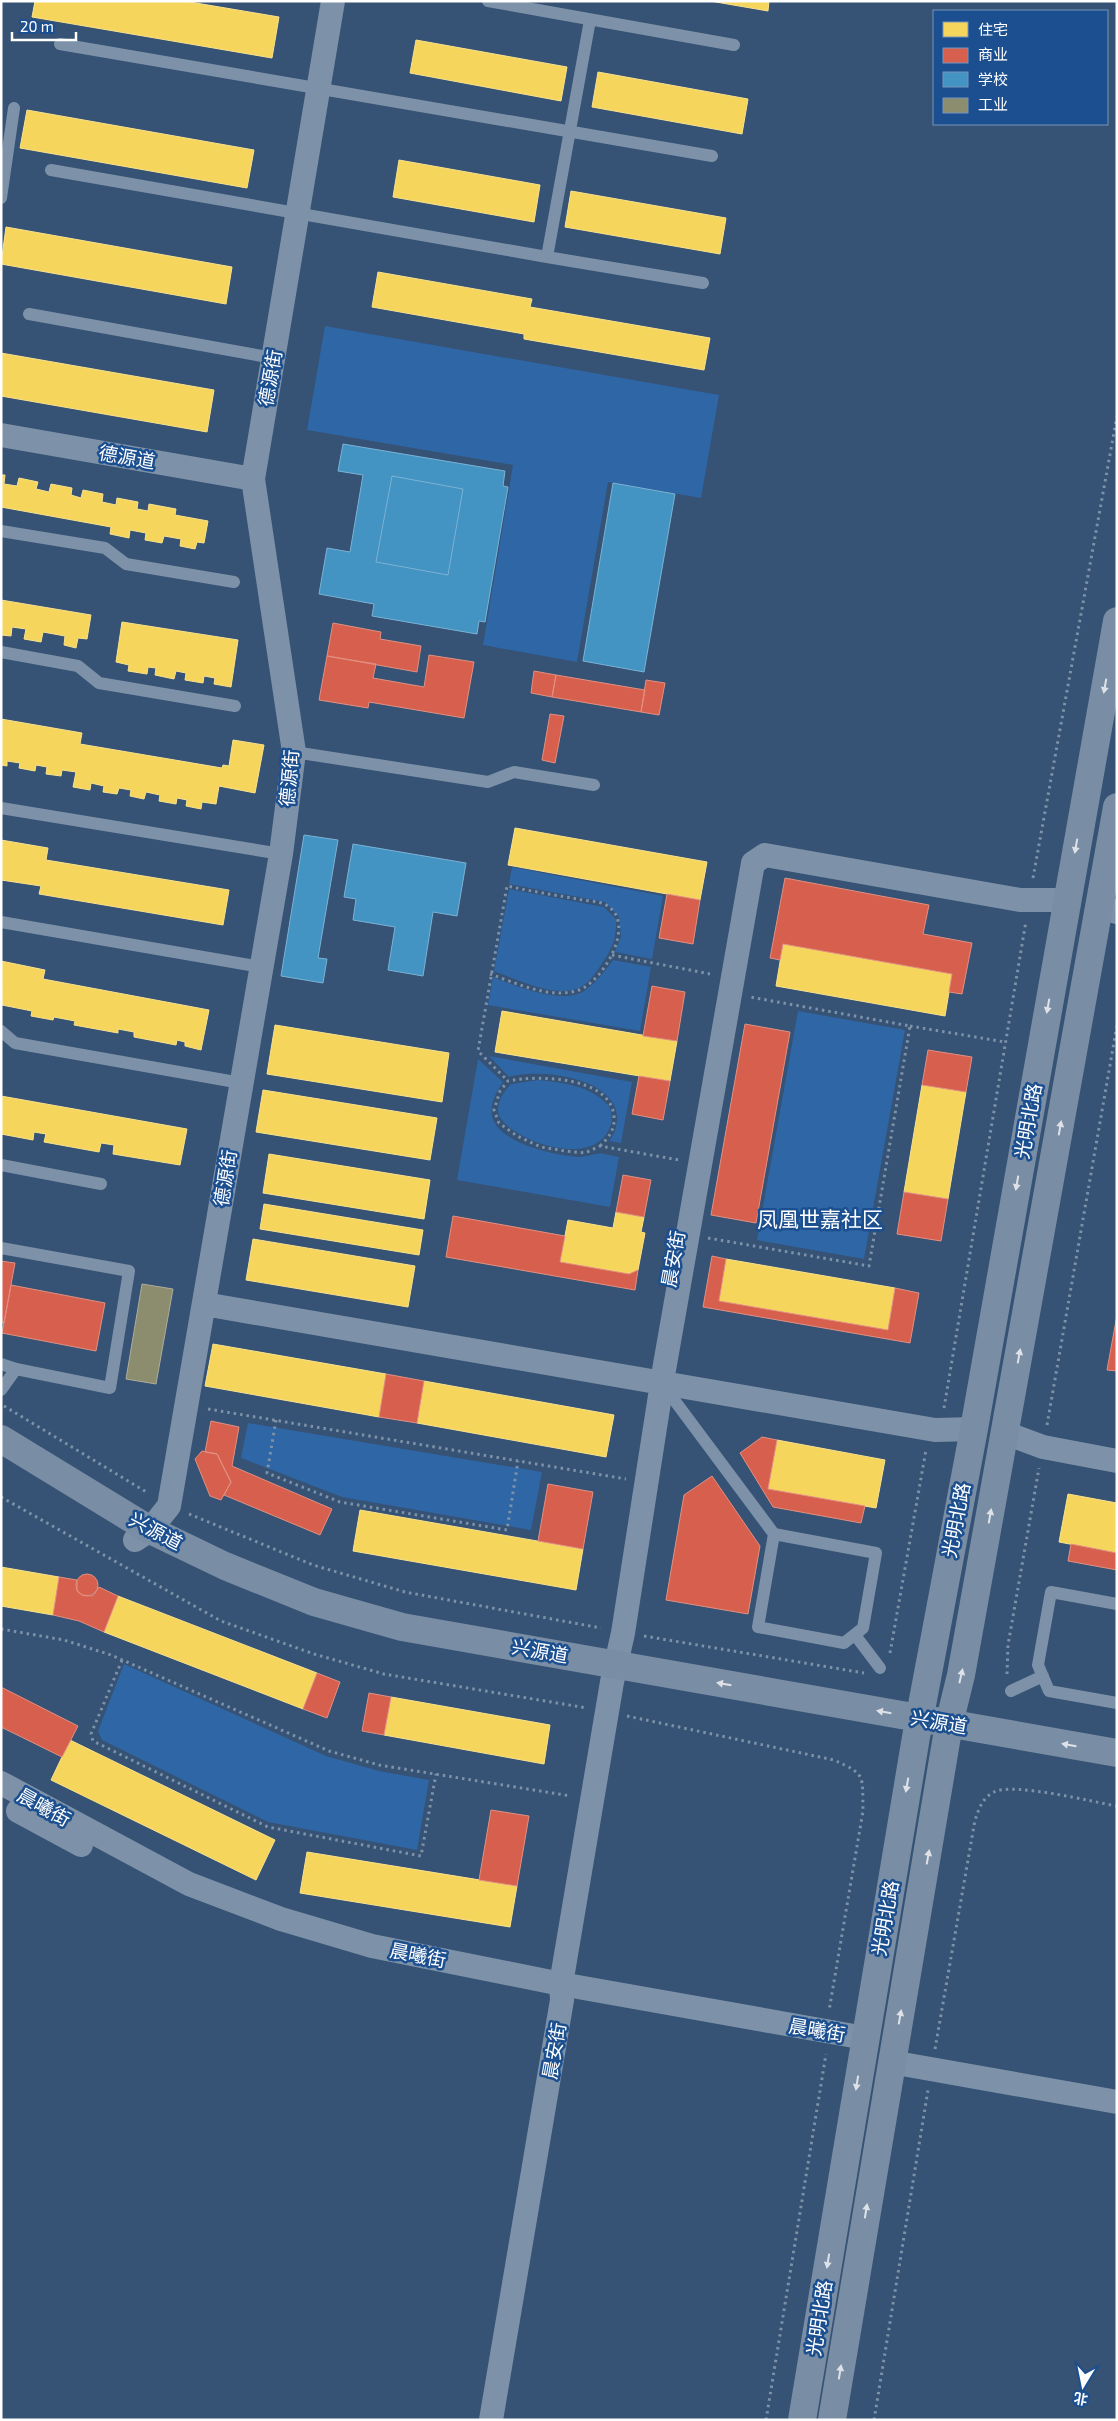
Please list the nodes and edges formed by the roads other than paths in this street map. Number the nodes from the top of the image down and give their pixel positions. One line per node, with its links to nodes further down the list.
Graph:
1 (333, 1): 6 (street, 德源街)
2 (488, 1): 3 (lane)
3 (590, 20): 5 (lane); 8 (lane)
4 (60, 44): 6 (lane)
5 (734, 45)
6 (318, 88): 8 (lane); 12 (street, 德源街)
7 (14, 108): 11 (lane)
8 (570, 131): 9 (lane); 13 (lane)
9 (712, 156)
10 (50, 170): 12 (lane)
11 (1, 198)
12 (298, 212): 13 (lane); 16 (street, 德源街)
13 (547, 257): 14 (lane)
14 (703, 283)
15 (29, 314): 16 (lane)
16 (273, 358): 18 (street, 德源街)
17 (1, 435): 18 (street, 德源道)
18 (253, 480): 24 (street, 德源街)
19 (1, 531): 20 (lane)
20 (234, 582)
21 (1117, 621): 29 (main road, 光明北路, one-way to 29)
22 (1, 652): 23 (lane)
23 (235, 706)
24 (294, 752): 25 (lane); 28 (street, 德源街)
25 (594, 785)
26 (1117, 807): 30 (main road, 光明北路)
27 (1, 808): 28 (lane)
28 (280, 854): 32 (street, 德源街)
29 (1067, 900): 30 (main road); 33 (street, 晨安街); 44 (main road, 光明北路, one-way to 44)
30 (1111, 908): 45 (main road, 光明北路, one-way to 30)
31 (1, 922): 32 (lane)
32 (261, 967): 35 (street, 德源街)
33 (726, 985): 42 (street, 晨安街); 42 (street, 晨安街)
34 (1, 1031): 35 (lane)
35 (241, 1083): 39 (street, 德源街)
36 (1, 1165): 37 (lane)
37 (101, 1184)
38 (1, 1248): 41 (lane)
39 (205, 1299): 42 (street); 52 (street, 德源街)
40 (1, 1364): 41 (lane)
41 (16, 1370): 43 (lane)
42 (658, 1376): 44 (street); 51 (lane); 54 (street, 晨安街); 54 (street, 晨安街)
43 (1, 1390)
44 (974, 1428): 61 (main road, 光明北路)
45 (1005, 1433): 47 (street); 62 (main road, 光明北路, one-way to 45)
46 (1, 1439): 52 (main road, 兴源道)
47 (1044, 1441): 48 (street); 50 (street)
48 (1117, 1448)
49 (1, 1459): 52 (main road, 兴源道)
50 (1117, 1461)
51 (774, 1534): 55 (lane); 55 (lane)
52 (143, 1535): 57 (main road, 兴源道)
53 (1117, 1604): 58 (lane)
54 (618, 1631): 57 (street, 晨安街)
55 (855, 1635): 56 (lane)
56 (880, 1668)
57 (613, 1670): 61 (main road, 兴源道); 67 (street, 晨安街)
58 (1043, 1676): 59 (lane); 60 (lane)
59 (1009, 1687)
60 (1117, 1703)
61 (917, 1728): 62 (main road, 兴源道); 68 (main road, 光明北路, one-way to 68)
62 (948, 1733): 63 (main road, 兴源道, one-way to 62); 64 (main road, 兴源道); 69 (main road, 光明北路, one-way to 62)
63 (1117, 1753)
64 (1117, 1773)
65 (1, 1783): 67 (street, 晨曦街)
66 (1, 1801): 67 (street, 晨曦街)
67 (561, 1992): 68 (street, 晨曦街); 72 (street, 晨安街)
68 (864, 2045): 73 (main road, 光明北路, one-way to 73)
69 (892, 2055): 70 (street); 71 (street); 74 (main road, 光明北路, one-way to 69)
70 (1117, 2088)
71 (1117, 2102)
72 (491, 2420)
73 (802, 2420)
74 (832, 2420)

